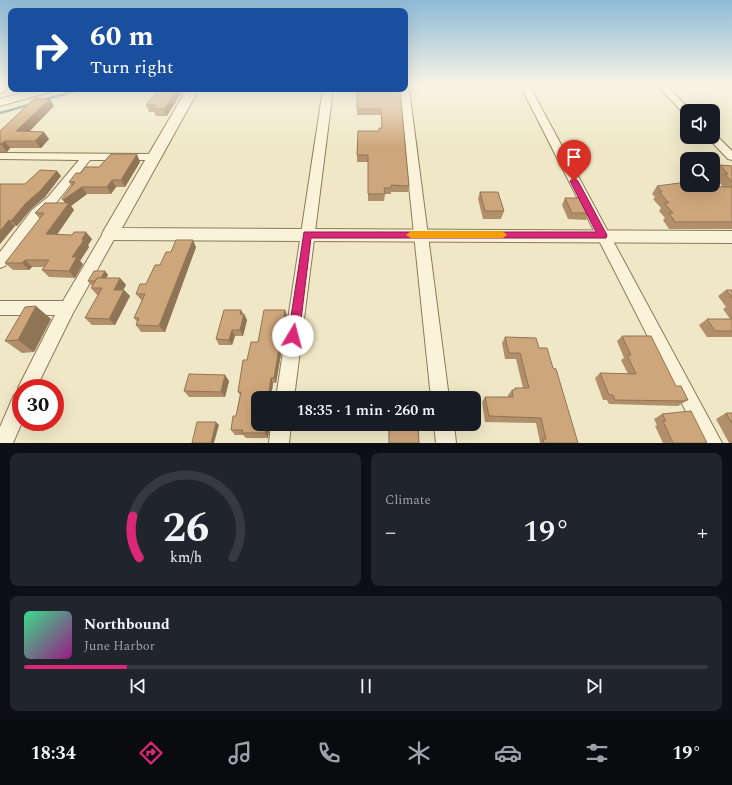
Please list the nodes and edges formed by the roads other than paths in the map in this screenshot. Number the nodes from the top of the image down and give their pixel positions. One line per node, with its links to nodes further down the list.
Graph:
1 (183, 106): 8 (street)
2 (326, 106): 11 (street)
3 (406, 106): 12 (street)
4 (534, 106): 13 (street)
5 (719, 144): 9 (street)
6 (0, 156): 7 (street)
7 (87, 157): 8 (street); 15 (street)
8 (153, 157): 10 (street)
9 (732, 157)
10 (110, 234): 11 (street); 17 (street)
11 (307, 234): 12 (street); 19 (street)
12 (421, 235): 13 (street); 20 (street)
13 (603, 235): 14 (street); 27 (street)
14 (732, 237)
15 (0, 262)
16 (0, 308): 17 (street)
17 (66, 308): 18 (street)
18 (31, 379)
19 (286, 391)
20 (439, 391)
21 (12, 422): 24 (street)
22 (280, 431): 25 (street)
23 (445, 431): 26 (street)
24 (3, 443)
25 (279, 443)
26 (446, 443)
27 (712, 443)

